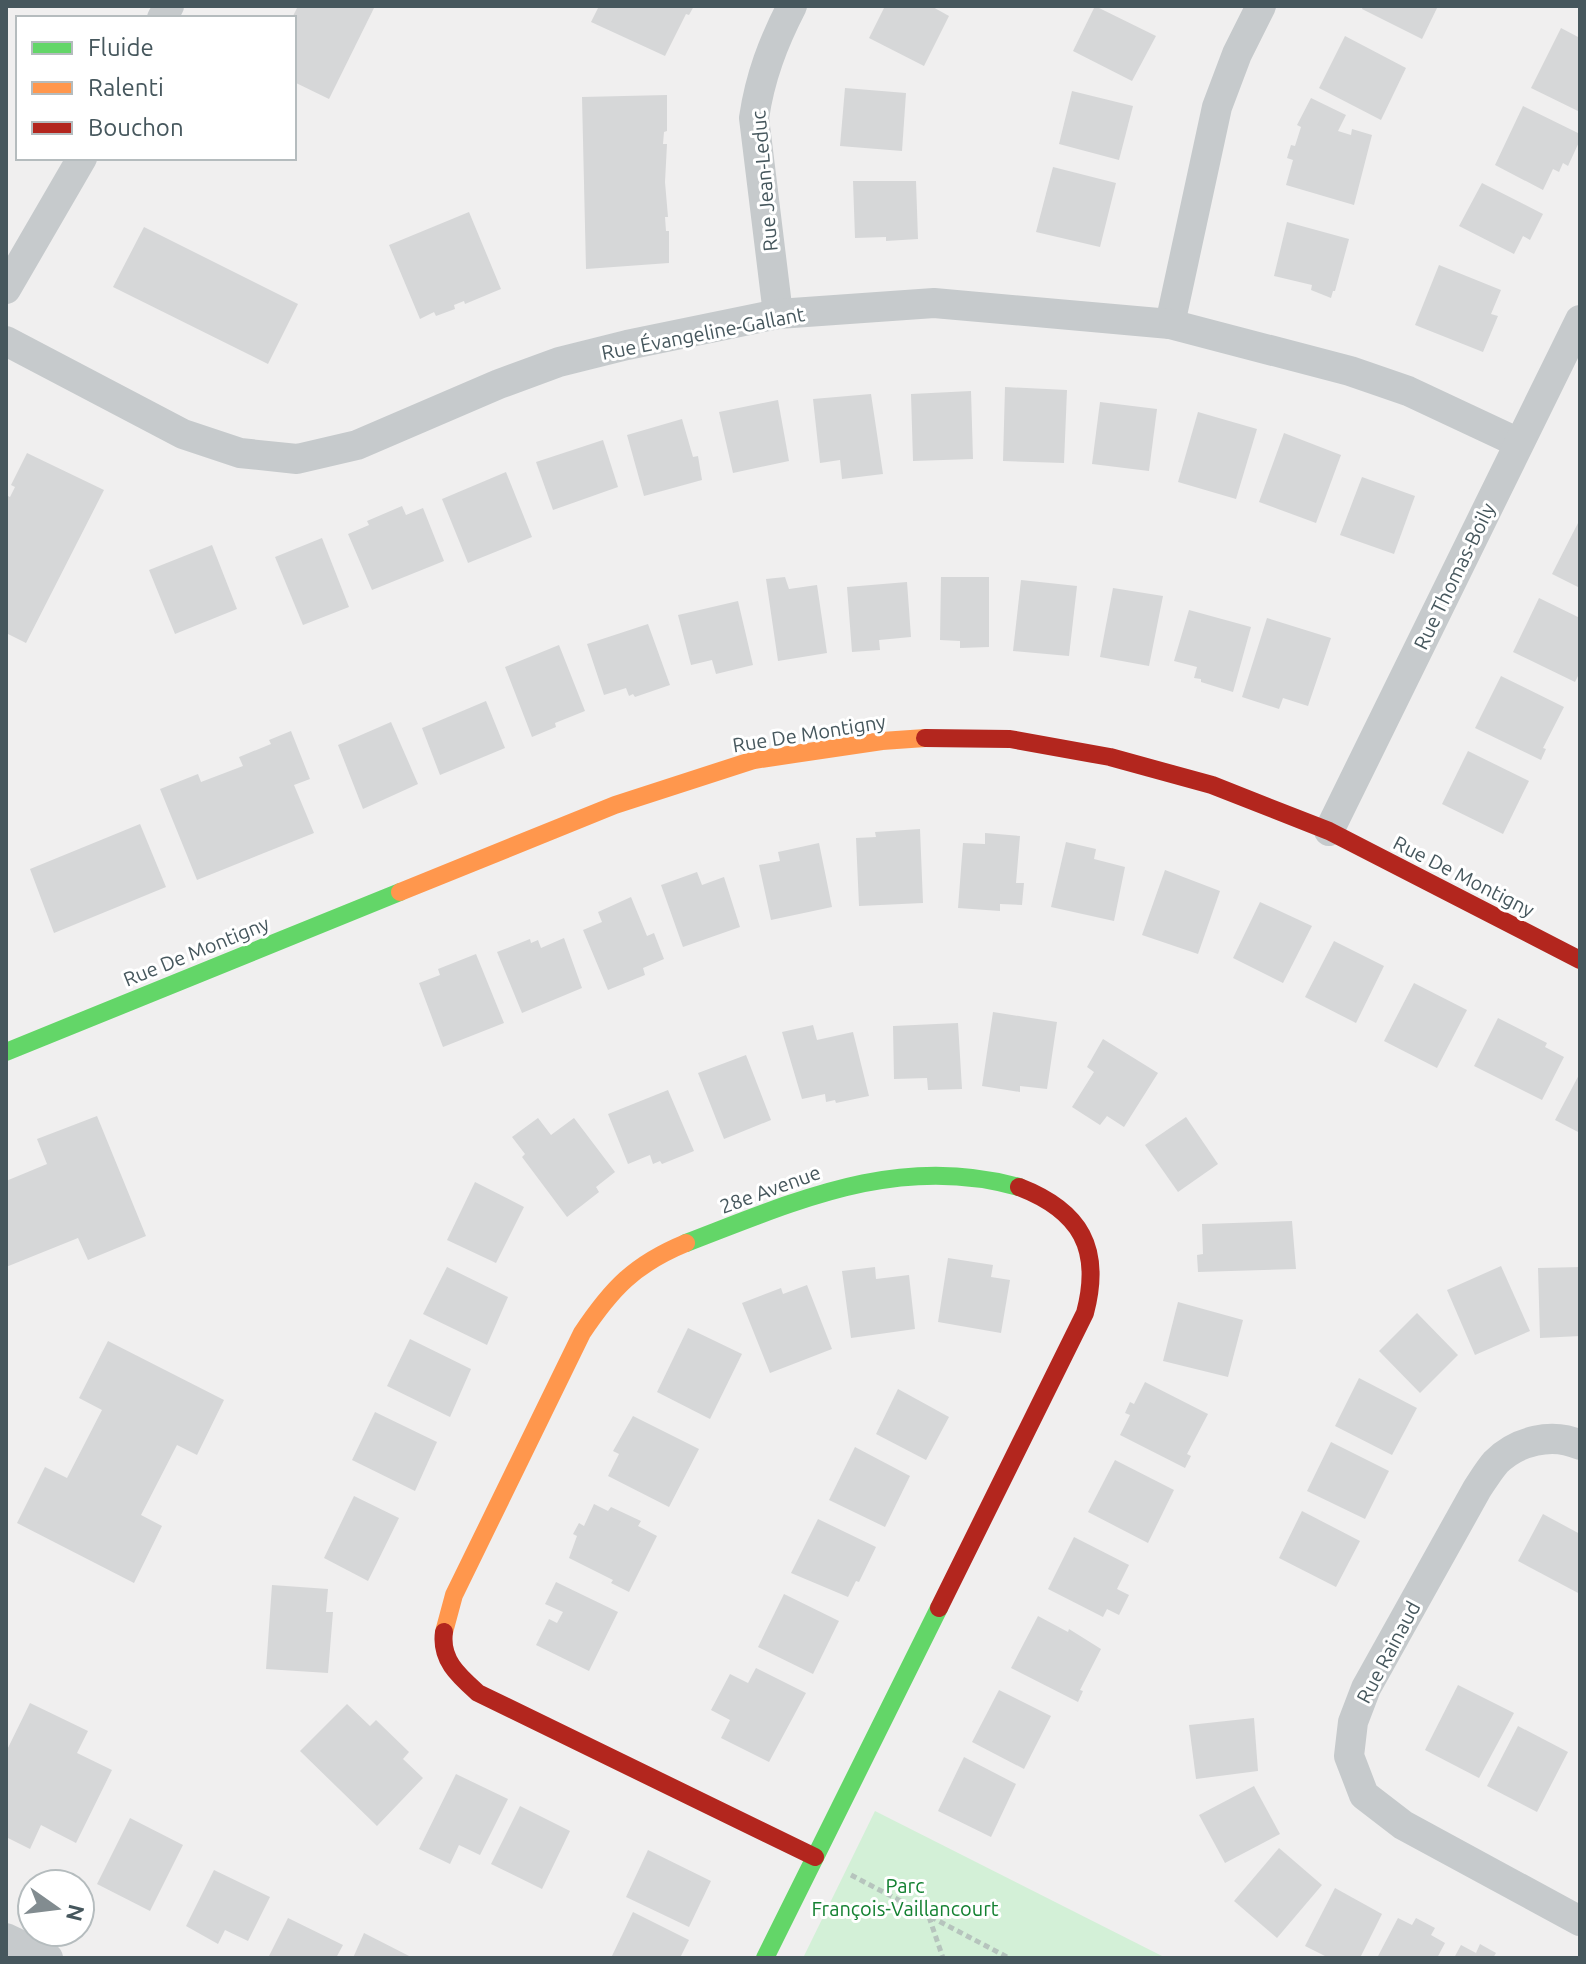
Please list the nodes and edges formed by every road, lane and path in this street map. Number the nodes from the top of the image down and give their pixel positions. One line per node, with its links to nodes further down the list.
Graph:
1 (792, 6): 5 (street, Rue Jean-Leduc)
2 (1261, 6): 7 (street)
3 (81, 160): 4 (street)
4 (6, 289)
5 (778, 314): 7 (street, Rue Évangeline-Gallant); 8 (street, Rue Évangeline-Gallant)
6 (1580, 320): 9 (street, Rue Thomas-Boily)
7 (1170, 324): 9 (street, Rue Évangeline-Gallant)
8 (6, 341)
9 (1519, 443): 10 (street, Rue Thomas-Boily)
10 (1329, 831): 11 (street, Rue De Montigny); 12 (street, Rue De Montigny)
11 (1580, 960)
12 (6, 1052)
13 (1580, 1445): 16 (street, Rue Rainaud)
14 (815, 1857): 14 (street, 28e Avenue); 15 (path); 19 (street, 28e Avenue)
15 (929, 1916): 20 (path); 21 (path)
16 (1580, 1921)
17 (6, 1938): 18 (street)
18 (48, 1958)
19 (765, 1958)
20 (943, 1958)
21 (1009, 1958)

